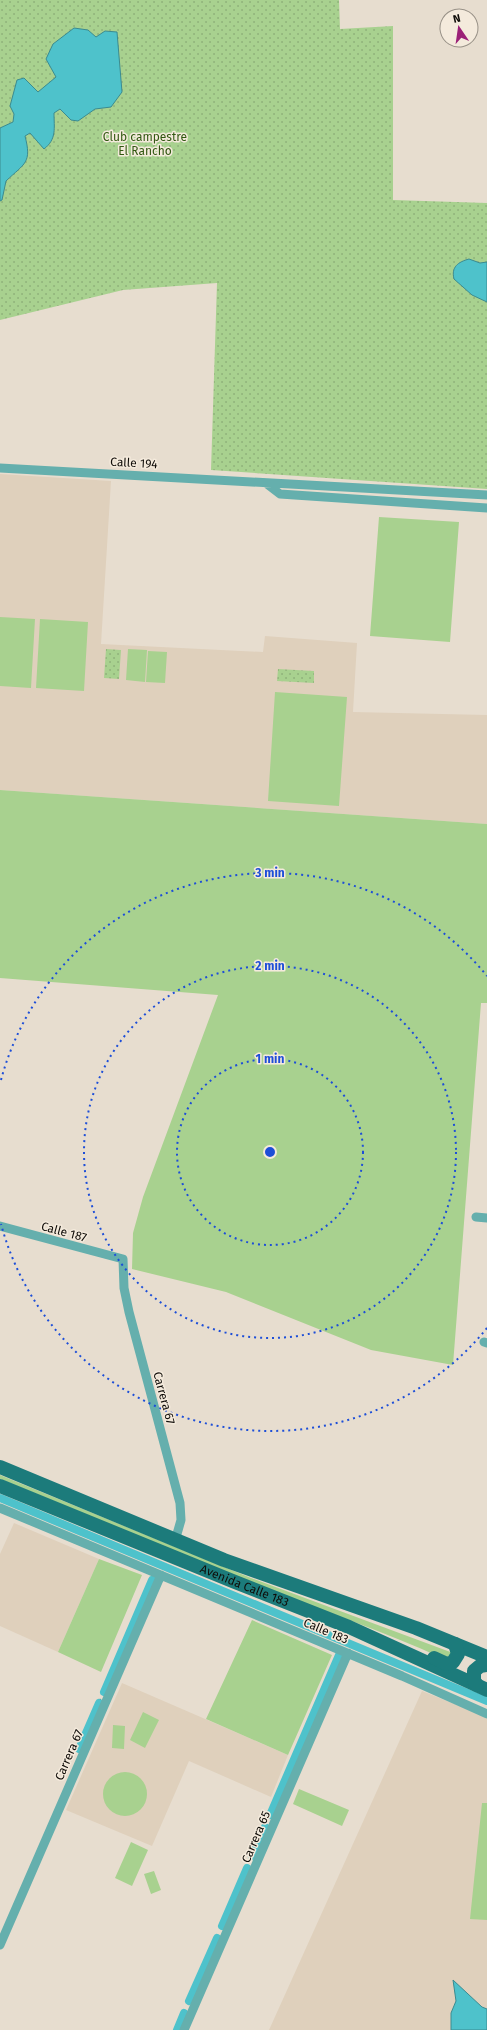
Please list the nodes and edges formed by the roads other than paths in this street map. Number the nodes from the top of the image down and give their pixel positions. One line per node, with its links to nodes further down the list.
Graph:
1 (0, 468): 2 (street, Calle 194)
2 (267, 484): 3 (street, Calle 194); 4 (street, Calle 194)
3 (487, 494)
4 (487, 508)
5 (476, 1217): 6 (street)
6 (487, 1218)
7 (0, 1226): 8 (street, Calle 187)
8 (123, 1260): 12 (street, Carrera 67)
9 (0, 1467): 12 (main road, Avenida Calle 183)
10 (0, 1486): 14 (main road, Avenida Calle 183)
11 (0, 1508): 13 (street, Calle 183)
12 (175, 1541): 15 (main road, Avenida Calle 183)
13 (161, 1575): 16 (street, Calle 183); 21 (street, Carrera 67)
14 (364, 1633): 15 (main road); 19 (main road, Avenida Calle 183)
15 (455, 1644): 17 (main road, Avenida Calle 183)
16 (348, 1654): 20 (street, Calle 183); 22 (street, Carrera 65)
17 (487, 1657)
18 (487, 1665): 19 (main road)
19 (482, 1688)
20 (487, 1714)
21 (0, 1945)
22 (184, 2030)

